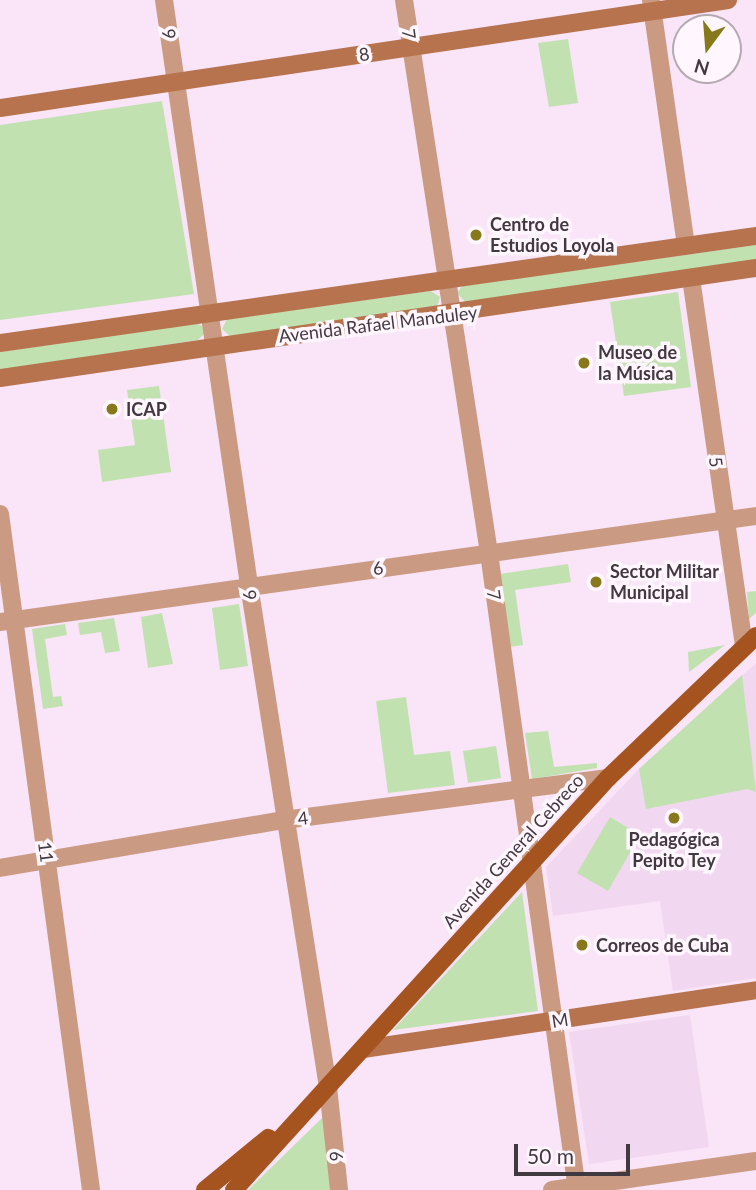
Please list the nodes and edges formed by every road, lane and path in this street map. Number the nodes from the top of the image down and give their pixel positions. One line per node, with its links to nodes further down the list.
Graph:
1 (164, 0): 6 (street, 9)
2 (404, 0): 5 (street, 7)
3 (729, 0): 4 (main road, 8)
4 (652, 6): 5 (main road, 8); 9 (street)
5 (411, 46): 6 (main road, 8); 12 (street, 7)
6 (176, 83): 7 (main road, 8); 13 (street, 9)
7 (0, 108)
8 (756, 236): 9 (main road, Avenida Rafael Manduley)
9 (686, 246): 12 (main road, Avenida Rafael Manduley)
10 (756, 268): 11 (main road, Avenida Rafael Manduley)
11 (691, 278): 14 (main road, Avenida Rafael Manduley); 20 (street, 5)
12 (445, 281): 13 (main road, Avenida Rafael Manduley); 14 (street, 7)
13 (209, 314): 15 (main road, Avenida Rafael Manduley); 16 (street, 9)
14 (450, 315): 16 (main road, Avenida Rafael Manduley); 21 (street, 7)
15 (0, 343)
16 (214, 344): 17 (main road, Avenida Rafael Manduley); 22 (street, 9)
17 (0, 378)
18 (0, 514): 23 (street, 11)
19 (756, 516): 20 (street, 6)
20 (724, 520): 21 (street, 6); 24 (street, 5)
21 (489, 553): 22 (street, 6); 26 (street, 7)
22 (248, 584): 23 (street, 6); 27 (street, 9)
23 (8, 621): 28 (street, 11)
24 (750, 641): 25 (main road, Avenida General Cebreco)
25 (608, 778): 26 (street, 4); 29 (main road, Avenida General Cebreco)
26 (520, 790): 27 (street, 4); 29 (street, 7)
27 (284, 820): 28 (street, 4); 34 (street, 9)
28 (47, 861): 30 (street, 4); 38 (street, 11)
29 (529, 863): 32 (street, 7); 33 (main road, Avenida General Cebreco)
30 (0, 868)
31 (756, 990): 32 (main road, M)
32 (552, 1021): 33 (main road, M); 37 (street, 7)
33 (363, 1049): 34 (main road, Avenida General Cebreco)
34 (328, 1087): 35 (main road, Avenida General Cebreco); 41 (street, 9)
35 (312, 1103): 39 (main road, Avenida General Cebreco); 40 (main road, Avenida General Cebreco)
36 (756, 1161): 37 (street)
37 (577, 1188): 42 (street)
38 (91, 1190)
39 (205, 1190)
40 (234, 1190)
41 (339, 1190)
42 (552, 1190)

